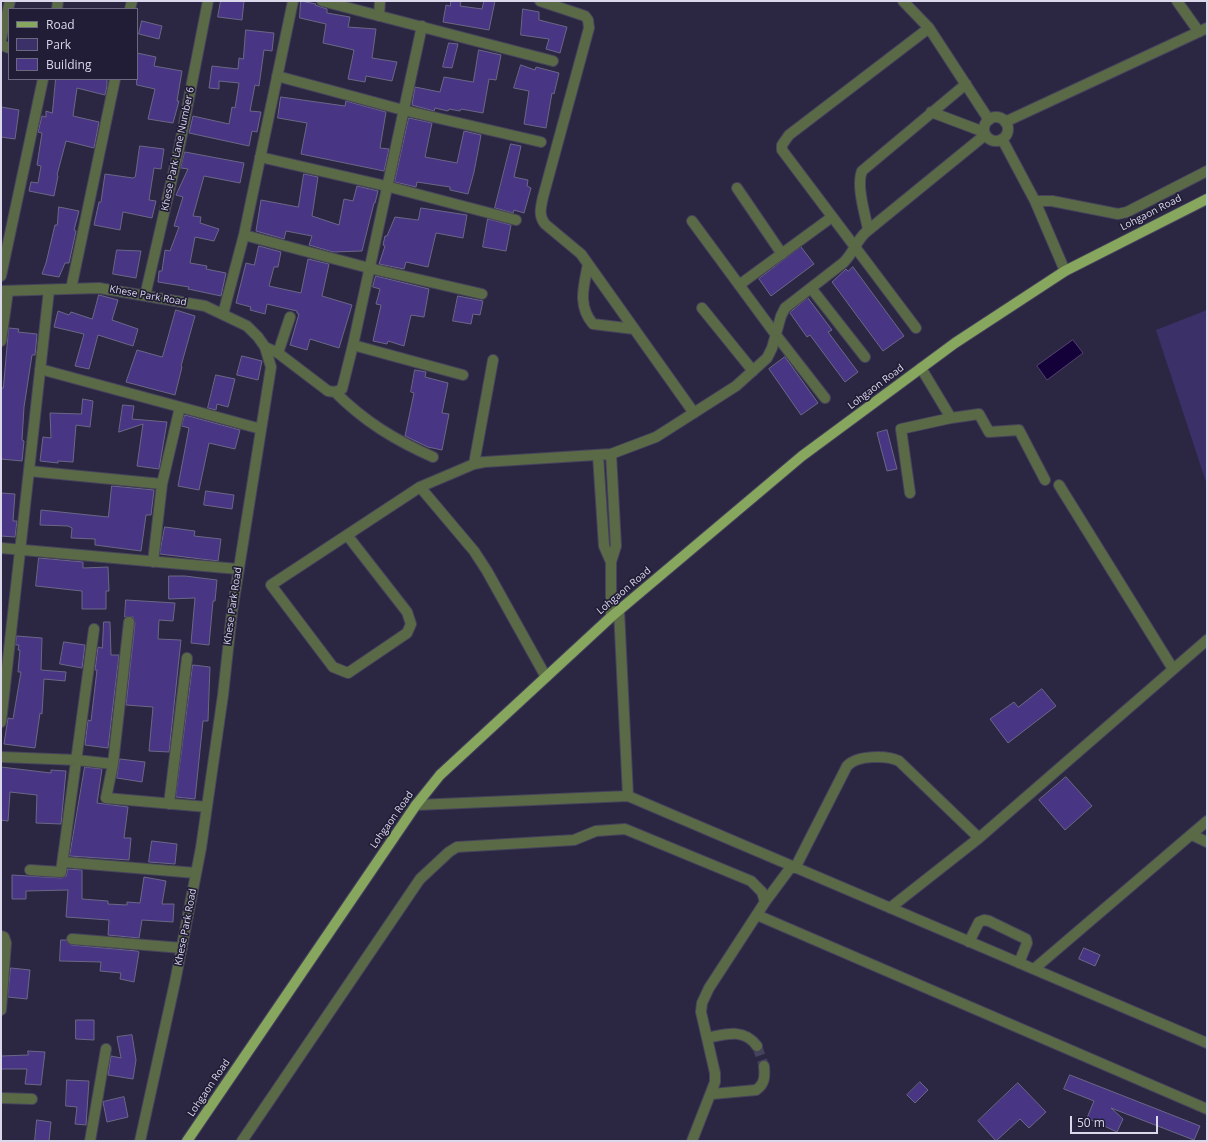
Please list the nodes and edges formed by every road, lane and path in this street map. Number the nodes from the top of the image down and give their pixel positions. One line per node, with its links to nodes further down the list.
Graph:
1 (208, 1): 49 (street, Khese Park Lane Number 6)
2 (293, 1): 15 (street)
3 (322, 1): 9 (street)
4 (380, 1): 9 (street)
5 (540, 1): 39 (street)
6 (903, 1): 11 (street)
7 (1177, 1): 12 (street)
8 (8, 10): 13 (street)
9 (379, 16): 10 (street)
10 (422, 26): 14 (street); 19 (street)
11 (929, 28): 18 (street); 32 (street)
12 (1203, 30): 22 (street)
13 (1, 40)
14 (553, 61)
15 (278, 76): 19 (street); 26 (street)
16 (43, 80): 42 (street)
17 (115, 80): 45 (street)
18 (966, 84): 20 (street); 21 (street)
19 (403, 110): 25 (street); 28 (street)
20 (931, 112): 23 (street); 35 (street)
21 (989, 120): 22 (street); 23 (street)
22 (1005, 122): 24 (street)
23 (984, 134): 24 (street); 35 (street)
24 (1002, 139): 31 (street)
25 (541, 142)
26 (260, 157): 28 (street); 36 (street)
27 (1207, 171): 31 (street)
28 (386, 186): 33 (street); 40 (street)
29 (737, 188): 38 (street)
30 (1207, 199): 41 (main road, Lohgaon Road)
31 (1035, 201): 41 (street)
32 (832, 217): 37 (street); 38 (street)
33 (516, 220)
34 (692, 221): 43 (street)
35 (868, 230): 37 (street)
36 (244, 235): 40 (street); 51 (street)
37 (855, 247): 44 (street); 53 (street)
38 (782, 254): 43 (street)
39 (588, 264): 54 (street); 54 (street)
40 (369, 268): 48 (street); 57 (street)
41 (1065, 271): 62 (main road, Lohgaon Road)
42 (1, 276)
43 (739, 285): 55 (street)
44 (811, 288): 55 (street); 60 (street)
45 (70, 289): 46 (street, Khese Park Road); 49 (street, Khese Park Road)
46 (49, 290): 47 (street, Khese Park Road); 63 (street)
47 (4, 291): 56 (street)
48 (482, 294)
49 (145, 296): 51 (street, Khese Park Road)
50 (702, 308): 64 (street)
51 (223, 314): 58 (street, Khese Park Road)
52 (290, 317): 59 (street)
53 (916, 328)
54 (634, 329): 69 (street)
55 (776, 335): 64 (street); 67 (street)
56 (1, 341)
57 (353, 345): 65 (street); 66 (street)
58 (265, 347): 59 (street); 71 (street, Khese Park Road)
59 (278, 353): 66 (street)
60 (865, 357)
61 (493, 360): 75 (street)
62 (921, 368): 70 (street); 88 (main road, Lohgaon Road)
63 (40, 369): 68 (street); 76 (street)
64 (753, 371): 69 (street)
65 (463, 375)
66 (335, 392): 74 (street)
67 (824, 398)
68 (180, 407): 71 (street); 78 (street)
69 (694, 413): 72 (street)
70 (950, 418): 77 (street); 81 (street)
71 (261, 429): 87 (street, Khese Park Road)
72 (611, 454): 73 (street); 86 (street)
73 (598, 455): 75 (street); 86 (street)
74 (432, 457)
75 (474, 464): 80 (street)
76 (29, 471): 78 (street); 84 (street)
77 (1045, 480)
78 (162, 484): 85 (street)
79 (1059, 485): 93 (street)
80 (420, 486): 82 (street); 94 (street)
81 (910, 493)
82 (347, 535): 82 (street)
83 (1, 548): 84 (street)
84 (20, 549): 85 (street); 95 (street)
85 (153, 562): 87 (street)
86 (611, 562): 88 (street)
87 (238, 569): 102 (street, Khese Park Road)
88 (615, 613): 94 (main road, Lohgaon Road); 99 (street)
89 (128, 622): 98 (street)
90 (94, 628): 97 (street)
91 (1207, 640): 93 (street)
92 (187, 658): 100 (street)
93 (1173, 669): 105 (street)
94 (546, 677): 101 (main road, Lohgaon Road)
95 (1, 722)
96 (1, 757): 97 (street)
97 (77, 760): 98 (street); 107 (street)
98 (113, 764): 100 (street)
99 (628, 796): 101 (street); 108 (street)
100 (169, 804): 102 (street)
101 (416, 805): 132 (main road, Lohgaon Road)
102 (208, 807): 110 (street, Khese Park Road)
103 (1207, 821): 104 (street)
104 (1192, 835): 106 (street); 119 (street)
105 (979, 838): 108 (street); 112 (street)
106 (1207, 842)
107 (63, 862): 109 (street); 110 (street)
108 (793, 868): 111 (street); 112 (street)
109 (30, 870)
110 (196, 873): 117 (street, Khese Park Road)
111 (765, 902): 113 (street); 133 (street)
112 (890, 908): 116 (street)
113 (758, 914): 121 (street); 129 (street)
114 (1, 936): 120 (street)
115 (72, 939): 117 (street)
116 (969, 942): 118 (street); 118 (street)
117 (182, 948): 131 (street, Khese Park Road)
118 (1019, 963): 119 (street)
119 (1034, 969): 122 (street)
120 (1, 1010)
121 (707, 1038): 123 (street); 126 (street)
122 (1207, 1043)
123 (757, 1046)
124 (106, 1049): 130 (street)
125 (764, 1066): 126 (street)
126 (712, 1094): 134 (street)
127 (1, 1098): 128 (street)
128 (32, 1099)
129 (1207, 1109)
130 (90, 1141)
131 (140, 1141)
132 (187, 1141)
133 (242, 1141)
134 (692, 1141)

